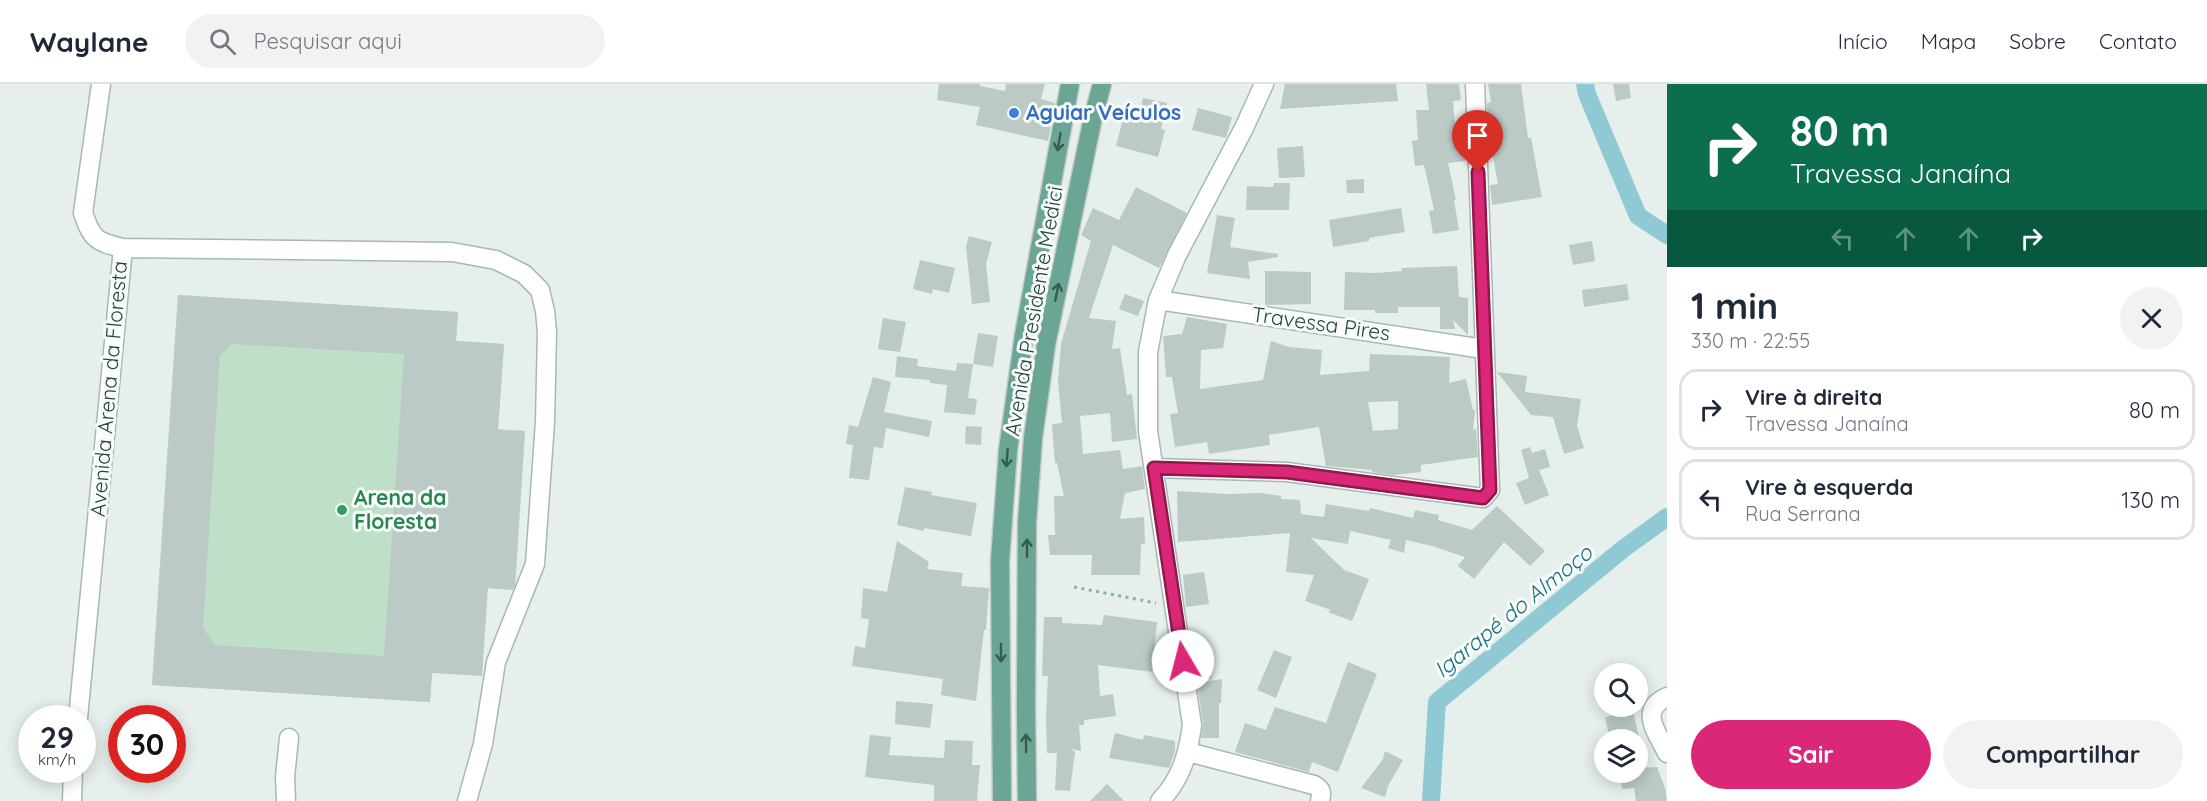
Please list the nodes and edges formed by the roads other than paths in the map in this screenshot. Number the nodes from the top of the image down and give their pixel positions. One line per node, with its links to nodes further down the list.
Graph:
1 (101, 84): 6 (street, Avenida Arena da Floresta)
2 (1070, 84): 19 (main road, Avenida Presidente Medici, one-way to 19)
3 (1102, 84): 20 (main road, Avenida Presidente Medici, one-way to 3)
4 (1264, 84): 7 (street)
5 (1475, 84): 8 (street)
6 (123, 248): 11 (street, Avenida Arena da Floresta); 18 (street)
7 (1158, 300): 8 (street, Travessa Pires); 9 (street)
8 (1484, 349): 9 (street)
9 (1154, 468): 13 (street)
10 (1667, 697): 14 (street)
11 (79, 705)
12 (289, 738): 17 (street)
13 (1188, 752): 21 (street); 22 (street)
14 (1667, 753)
15 (73, 783): 16 (street)
16 (72, 801)
17 (286, 801)
18 (467, 801)
19 (1002, 801)
20 (1028, 801)
21 (1160, 801)
22 (1320, 801)

